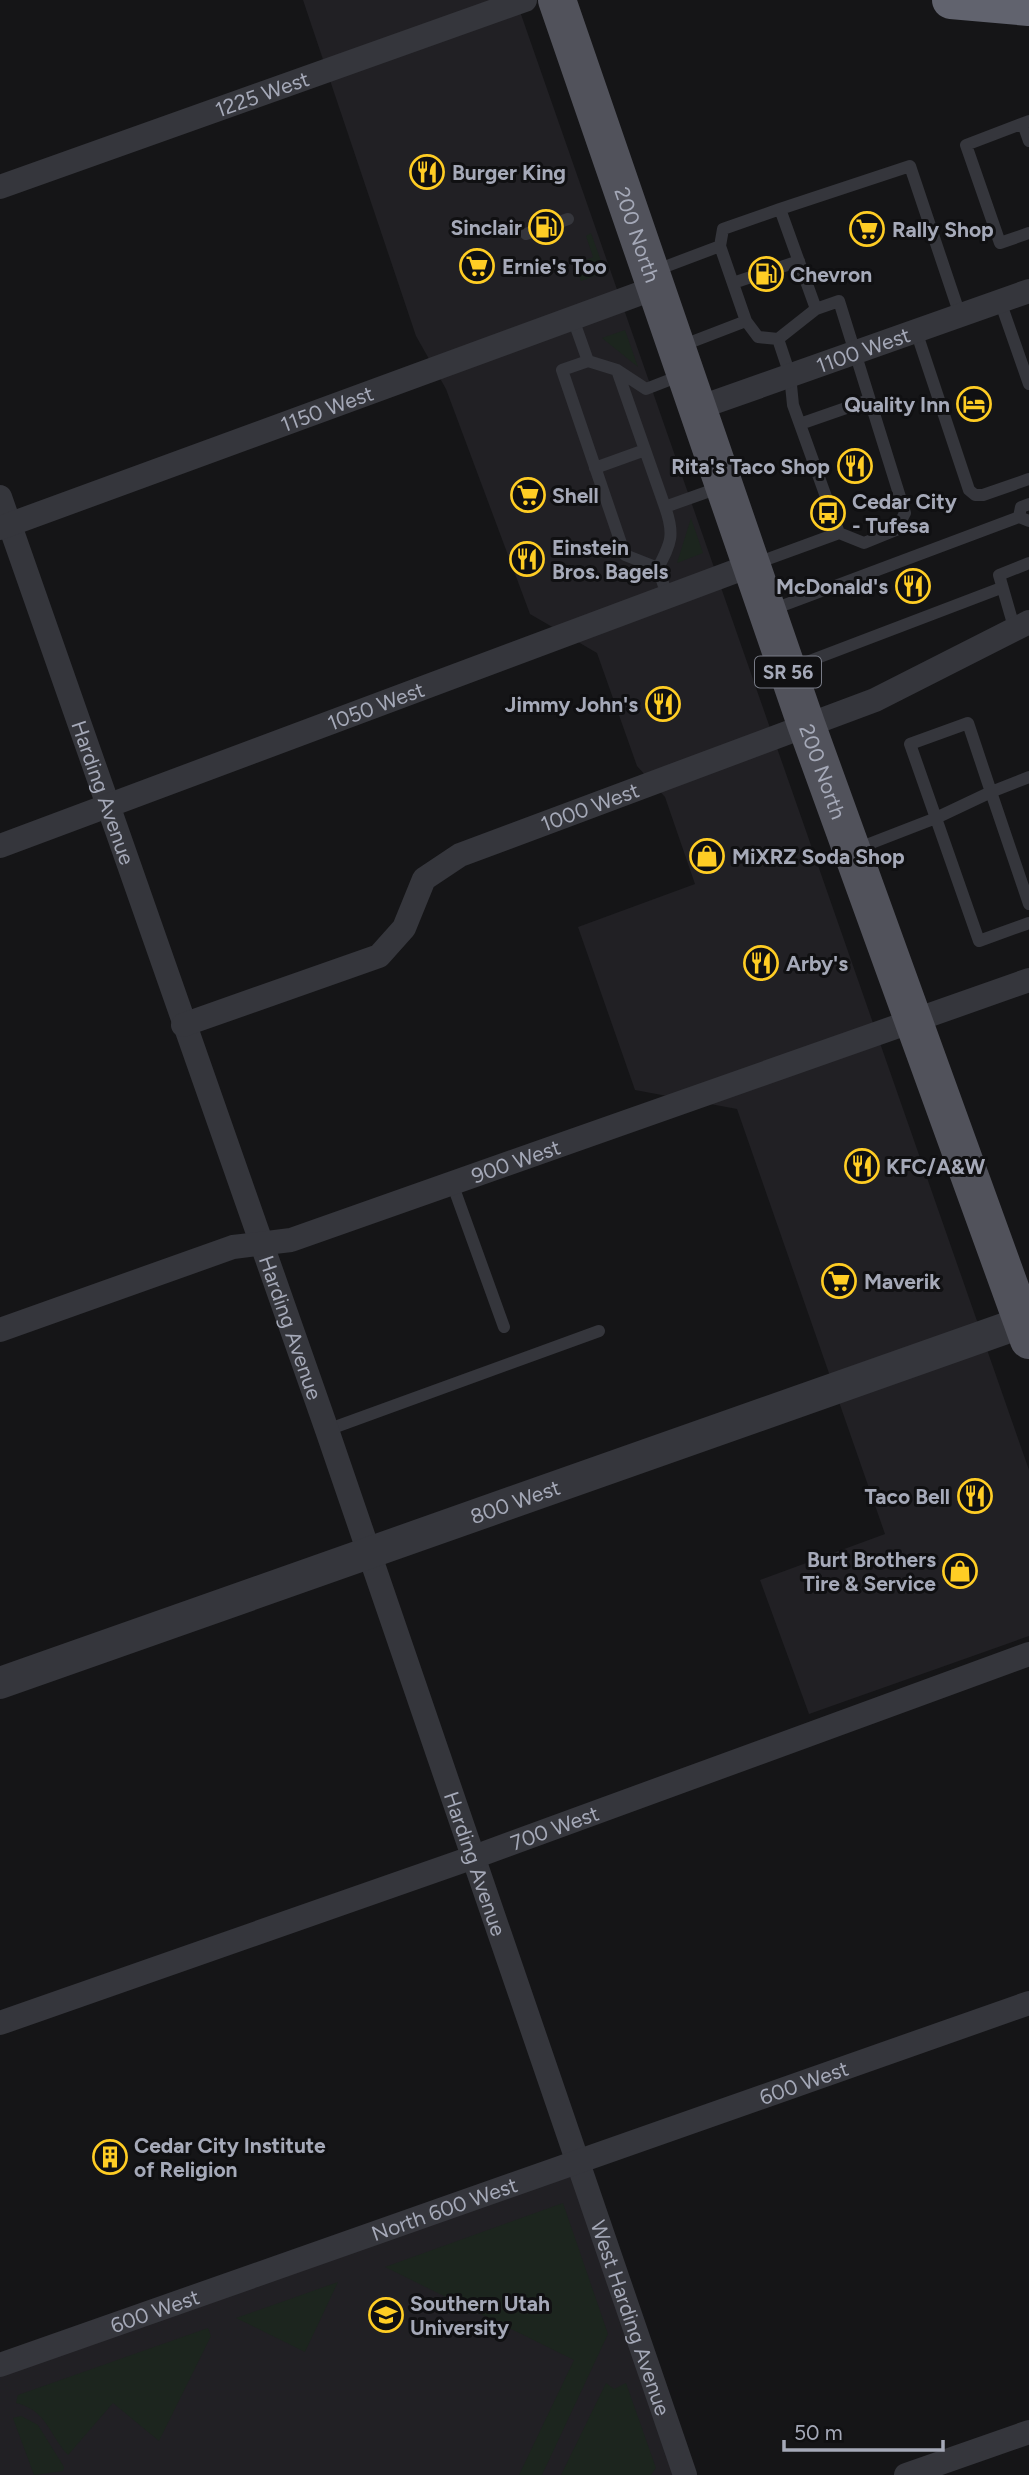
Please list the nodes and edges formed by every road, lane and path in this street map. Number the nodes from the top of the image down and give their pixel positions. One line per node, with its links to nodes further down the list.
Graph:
1 (525, 0): 7 (street, 1225 West)
2 (557, 0): 14 (main road, 200 North / SR 56)
3 (951, 0): 4 (highway)
4 (1029, 7)
5 (1026, 123): 6 (lane); 10 (lane)
6 (1029, 142)
7 (0, 187)
8 (780, 209): 12 (lane); 13 (lane); 19 (lane)
9 (568, 219): 11 (lane)
10 (1029, 233)
11 (526, 234)
12 (720, 246): 14 (lane); 15 (lane)
13 (799, 261): 15 (lane); 18 (lane)
14 (652, 280): 20 (street, 1150 West); 28 (main road, 200 North / SR 56)
15 (733, 283): 21 (lane)
16 (1029, 291): 17 (street, 1100 West)
17 (1000, 301): 19 (street, 1100 West); 29 (lane)
18 (816, 309): 23 (lane); 24 (lane)
19 (960, 315): 22 (street, 1100 West)
20 (572, 316): 25 (lane); 40 (street, 1150 West)
21 (746, 321): 23 (lane); 28 (lane)
22 (916, 331): 24 (street, 1100 West); 34 (lane)
23 (778, 339): 27 (lane)
24 (857, 352): 27 (street, 1100 West); 30 (lane)
25 (587, 361): 26 (lane); 33 (lane)
26 (617, 370): 28 (lane); 32 (lane)
27 (790, 375): 28 (street, 1100 West); 31 (lane)
28 (687, 376): 35 (main road, 200 North / SR 56)
29 (1029, 384)
30 (869, 400): 31 (lane); 41 (lane)
31 (800, 424): 41 (lane)
32 (645, 450): 33 (lane); 38 (lane)
33 (595, 468): 44 (lane)
34 (1029, 479)
35 (725, 485): 38 (lane); 43 (main road, 200 North / SR 56)
36 (0, 497): 40 (street, Harding Avenue)
37 (1029, 504): 39 (lane)
38 (665, 507): 44 (lane)
39 (1024, 519): 47 (lane)
40 (5, 526): 53 (street, Harding Avenue)
41 (839, 533): 43 (lane)
42 (1029, 563): 45 (lane)
43 (752, 565): 46 (street, 1050 West); 47 (main road, 200 North / SR 56)
44 (657, 568): 46 (lane)
45 (1001, 588): 48 (lane); 49 (lane)
46 (667, 595): 53 (street, 1050 West)
47 (768, 611): 49 (main road, 200 North / SR 56)
48 (1022, 624): 50 (street, 1000 West)
49 (788, 669): 50 (main road, 200 North / SR 56)
50 (806, 724): 56 (main road, 200 North / SR 56); 61 (street, 1000 West)
51 (1029, 777): 52 (lane)
52 (991, 792): 54 (lane); 54 (lane); 57 (lane)
53 (107, 807): 55 (street, 1050 West); 61 (street, Harding Avenue)
54 (936, 818): 56 (lane); 58 (lane)
55 (0, 846)
56 (853, 850): 60 (main road, 200 North / SR 56)
57 (1029, 904)
58 (1029, 923)
59 (1029, 980): 60 (street, 900 West)
60 (915, 1021): 62 (street, 900 West); 65 (main road, 200 North / SR 56)
61 (183, 1025): 63 (street, Harding Avenue)
62 (452, 1183): 63 (street, 900 West); 64 (lane)
63 (261, 1243): 66 (street, 900 West); 68 (street, Harding Avenue)
64 (504, 1327)
65 (1027, 1327): 69 (street, 800 West)
66 (0, 1330)
67 (599, 1331): 68 (lane)
68 (327, 1430): 69 (street, Harding Avenue)
69 (368, 1553): 71 (street, 800 West); 72 (street, Harding Avenue)
70 (1029, 1654): 72 (street, 700 West)
71 (0, 1683)
72 (474, 1857): 74 (street, 700 West); 75 (street, Harding Avenue)
73 (1029, 2003): 75 (street, 600 West)
74 (0, 2023)
75 (578, 2161): 76 (street, North 600 West); 79 (street, West Harding Avenue)
76 (311, 2255): 77 (street, 600 West)
77 (0, 2365)
78 (1029, 2431): 80 (street)
79 (685, 2475)
80 (906, 2475)

